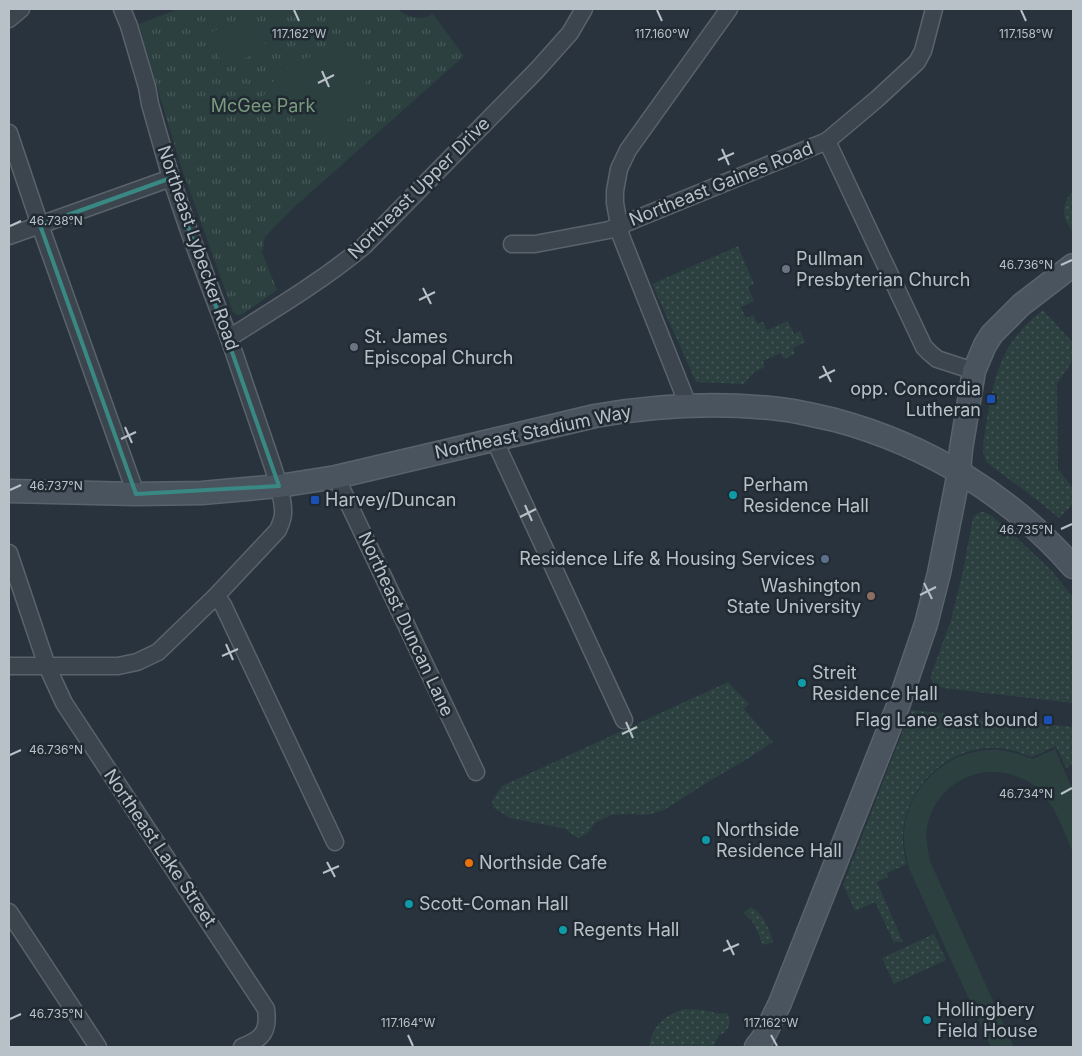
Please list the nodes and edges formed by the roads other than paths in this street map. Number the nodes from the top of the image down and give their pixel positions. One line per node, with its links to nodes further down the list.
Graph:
1 (21, 9): 6 (street)
2 (122, 9): 9 (street, Northeast Lybecker Road)
3 (584, 9): 15 (street, Northeast Upper Drive)
4 (728, 9): 11 (street)
5 (934, 9): 8 (street)
6 (9, 18)
7 (9, 133): 10 (street)
8 (828, 141): 11 (street, Northeast Gaines Road); 16 (street, Northeast Gaines Road)
9 (171, 178): 10 (street); 15 (street, Northeast Lybecker Road)
10 (40, 225): 12 (street); 23 (street)
11 (618, 225): 13 (street, Northeast Gaines Road); 17 (street)
12 (9, 236)
13 (512, 244)
14 (1073, 266): 16 (main road)
15 (229, 338): 21 (street, Northeast Lybecker Road)
16 (974, 370): 19 (main road)
17 (688, 405): 18 (main road, Northeast Stadium Way); 19 (main road, Northeast Stadium Way)
18 (494, 439): 20 (main road, Northeast Stadium Way); 29 (street)
19 (959, 472): 25 (main road, Northeast Stadium Way); 35 (main road)
20 (336, 476): 21 (main road, Northeast Stadium Way); 30 (street, Northeast Duncan Lane)
21 (279, 486): 23 (main road, Northeast Stadium Way); 26 (street, Northeast Lybecker Road)
22 (9, 491): 23 (main road, Northeast Stadium Way)
23 (136, 494)
24 (9, 553): 28 (street, Northeast Lake Street)
25 (1073, 567)
26 (216, 596): 28 (street, Northeast Lybecker Road); 31 (street)
27 (9, 666): 28 (street, Northeast Lybecker Road)
28 (47, 666): 34 (street, Northeast Lake Street)
29 (624, 720)
30 (476, 772)
31 (335, 842)
32 (9, 912): 33 (street)
33 (98, 1047)
34 (242, 1047)
35 (756, 1047)

